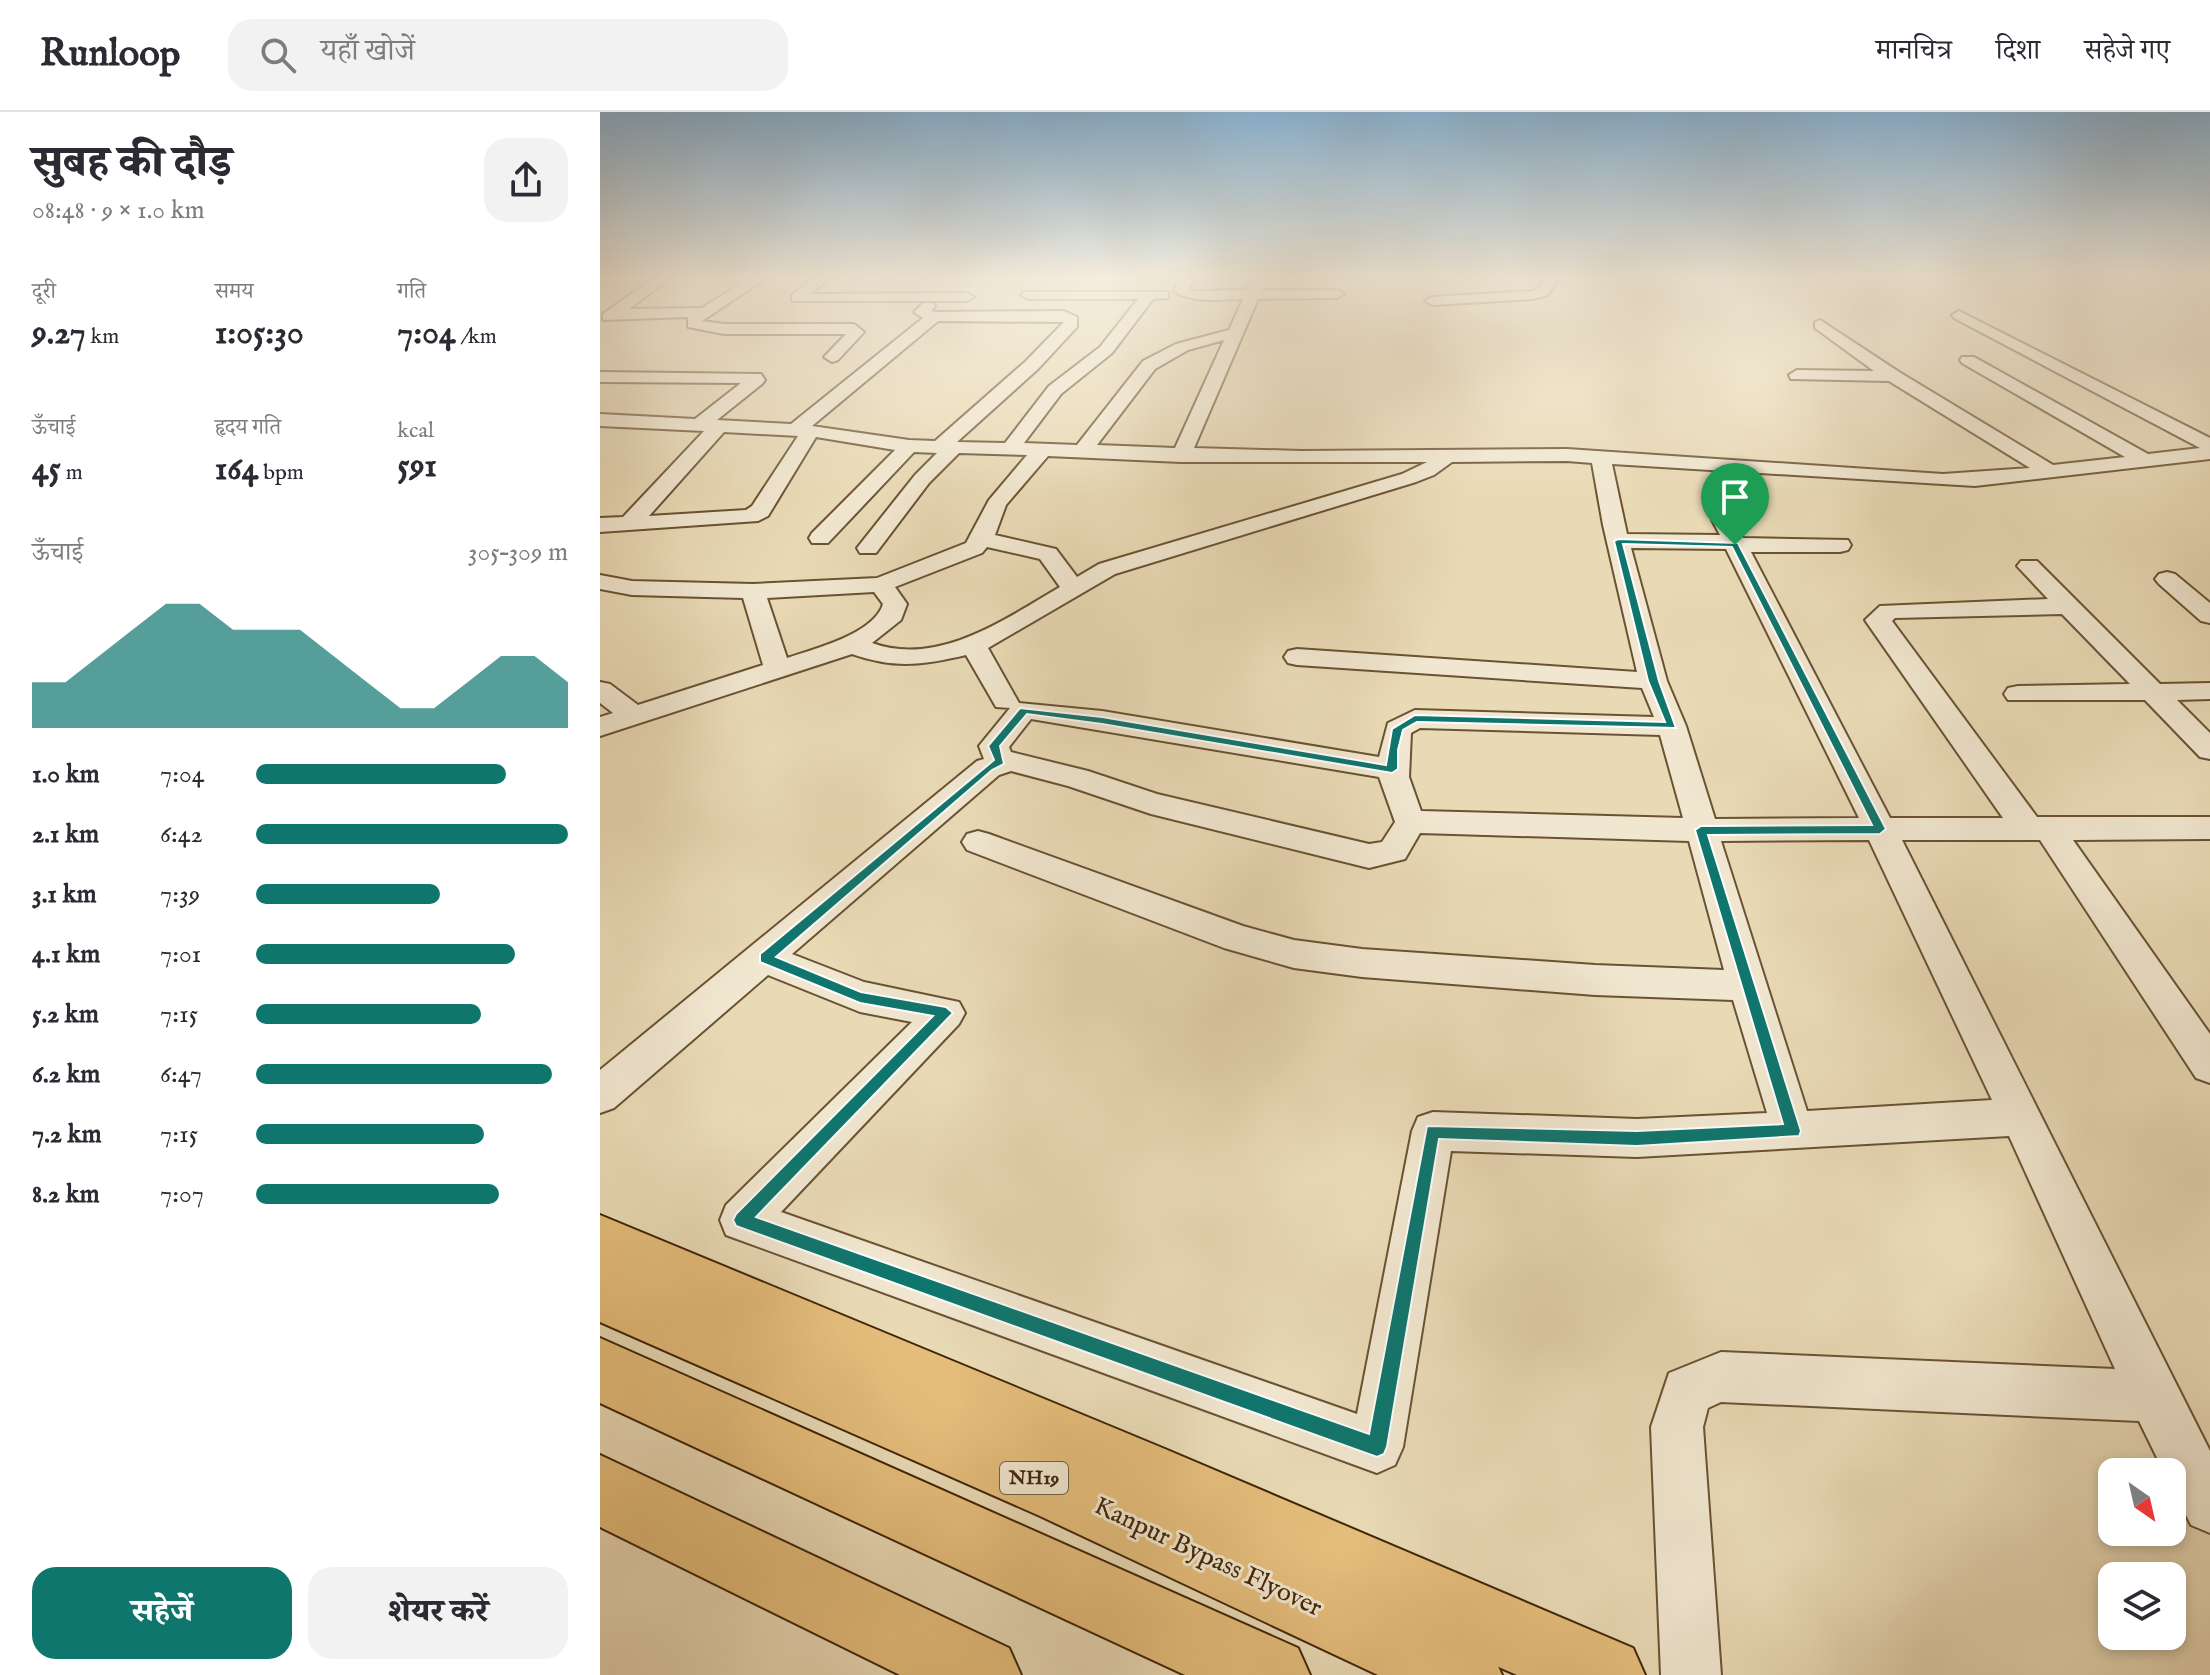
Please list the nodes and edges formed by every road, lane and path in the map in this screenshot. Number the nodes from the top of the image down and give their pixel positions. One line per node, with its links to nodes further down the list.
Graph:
1 (838, 351): 9 (street)
2 (894, 351): 16 (street)
3 (1046, 351): 19 (street)
4 (1105, 351): 20 (street)
5 (1175, 351): 22 (street)
6 (1229, 351): 25 (street)
7 (1857, 351): 12 (street)
8 (2028, 351): 18 (street)
9 (832, 357)
10 (1968, 360): 27 (street)
11 (1797, 375): 12 (street)
12 (1893, 376): 28 (street)
13 (600, 377): 14 (street)
14 (710, 424): 15 (street); 16 (street); 29 (street)
15 (604, 428)
16 (803, 430): 17 (street); 29 (street)
17 (909, 446): 19 (street); 32 (street)
18 (2210, 446)
19 (947, 447): 20 (street); 36 (street)
20 (1010, 449): 21 (street)
21 (1042, 450): 22 (street); 33 (street)
22 (1082, 452): 25 (street)
23 (2210, 453): 27 (street)
24 (1450, 455): 25 (street); 26 (street); 41 (street)
25 (1181, 456)
26 (1601, 457): 28 (street); 34 (street)
27 (2146, 461): 28 (street)
28 (2049, 471)
29 (629, 524): 30 (street)
30 (600, 525)
31 (1731, 536): 34 (street); 35 (street); 65 (street)
32 (820, 538)
33 (982, 539): 40 (street); 41 (street)
34 (1618, 541): 50 (street)
35 (1840, 545)
36 (868, 548)
37 (2029, 566): 43 (street)
38 (2167, 579): 44 (street)
39 (600, 582): 42 (street)
40 (881, 585): 42 (street); 45 (street)
41 (1072, 587): 46 (street)
42 (753, 591): 49 (street)
43 (2069, 606): 53 (street); 67 (street)
44 (2210, 616)
45 (853, 645): 47 (street); 49 (street)
46 (973, 645): 47 (street); 56 (street)
47 (886, 657): 52 (street)
48 (1297, 657): 50 (street)
49 (777, 668): 52 (street)
50 (1653, 681): 58 (street)
51 (600, 690): 57 (street)
52 (720, 690): 57 (street)
53 (2154, 691): 54 (street); 55 (street); 60 (street)
54 (2210, 691)
55 (2018, 694)
56 (1006, 701)
57 (634, 716): 59 (street)
58 (1672, 726): 62 (street); 66 (street)
59 (600, 727)
60 (2210, 750)
61 (1000, 762): 62 (street); 63 (street); 69 (street)
62 (1392, 769): 63 (street)
63 (1411, 822): 66 (street)
64 (2210, 828): 67 (street)
65 (1880, 829): 66 (street); 67 (street); 73 (street)
66 (1701, 830): 70 (street)
67 (2040, 830): 71 (street)
68 (978, 842): 70 (street)
69 (765, 958): 72 (street); 74 (street)
70 (1747, 986): 74 (street)
71 (2210, 1066)
72 (600, 1095)
73 (2021, 1117): 74 (street); 78 (street)
74 (1793, 1131)
75 (600, 1244): 84 (main road)
76 (600, 1291): 83 (main road, Kanpur Bypass Flyover / NH19)
77 (600, 1370): 82 (main road)
78 (2153, 1396): 80 (street); 85 (street)
79 (600, 1490): 81 (main road)
80 (2210, 1506)
81 (982, 1675)
82 (1271, 1675)
83 (1463, 1675)
84 (1606, 1675)
85 (1691, 1675)

